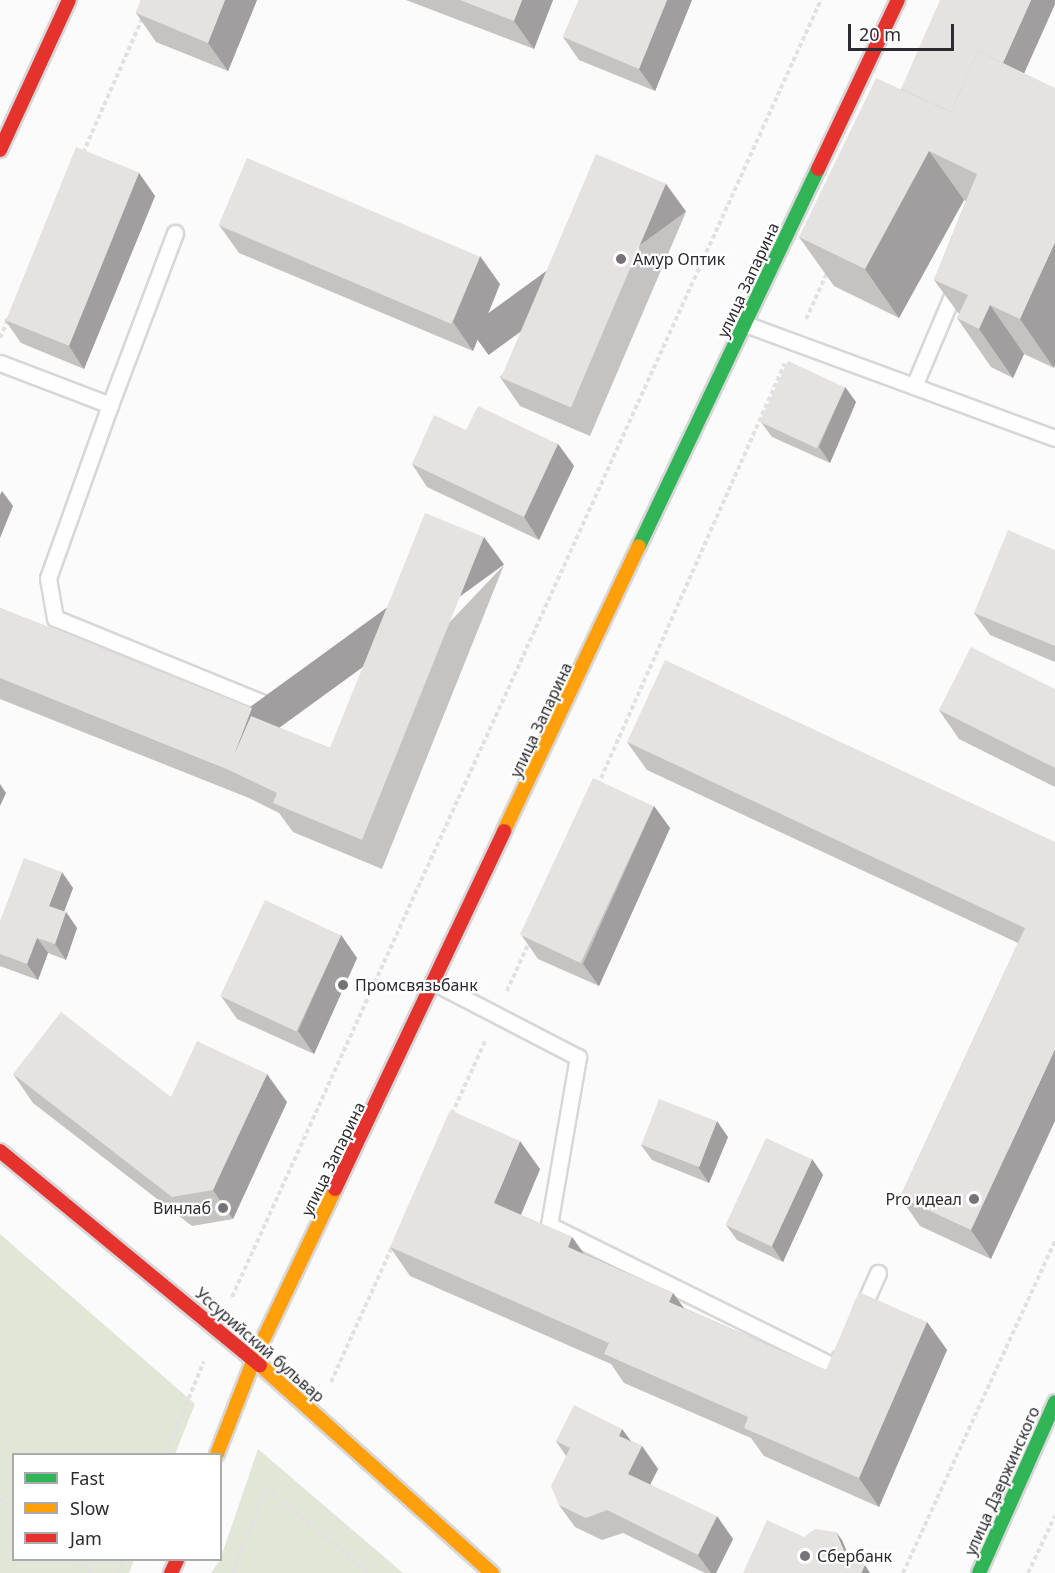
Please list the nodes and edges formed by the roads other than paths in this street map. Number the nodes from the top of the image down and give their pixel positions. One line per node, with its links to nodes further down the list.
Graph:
1 (69, 0): 3 (main road)
2 (898, 0): 6 (main road, улица Запарина)
3 (0, 150)
4 (174, 233): 9 (lane)
5 (963, 271): 8 (lane)
6 (745, 324): 8 (lane); 12 (main road, улица Запарина)
7 (0, 363): 9 (lane)
8 (914, 386): 10 (lane)
9 (110, 405): 11 (lane)
10 (1055, 438)
11 (280, 710)
12 (435, 982): 14 (lane); 15 (main road, улица Запарина)
13 (0, 1151): 15 (main road, Уссурийский бульвар)
14 (878, 1273)
15 (254, 1359): 17 (main road, улица Запарина); 18 (main road, Уссурийский бульвар)
16 (1055, 1402): 19 (main road, улица Дзержинского)
17 (218, 1453)
18 (492, 1573)
19 (979, 1573)

